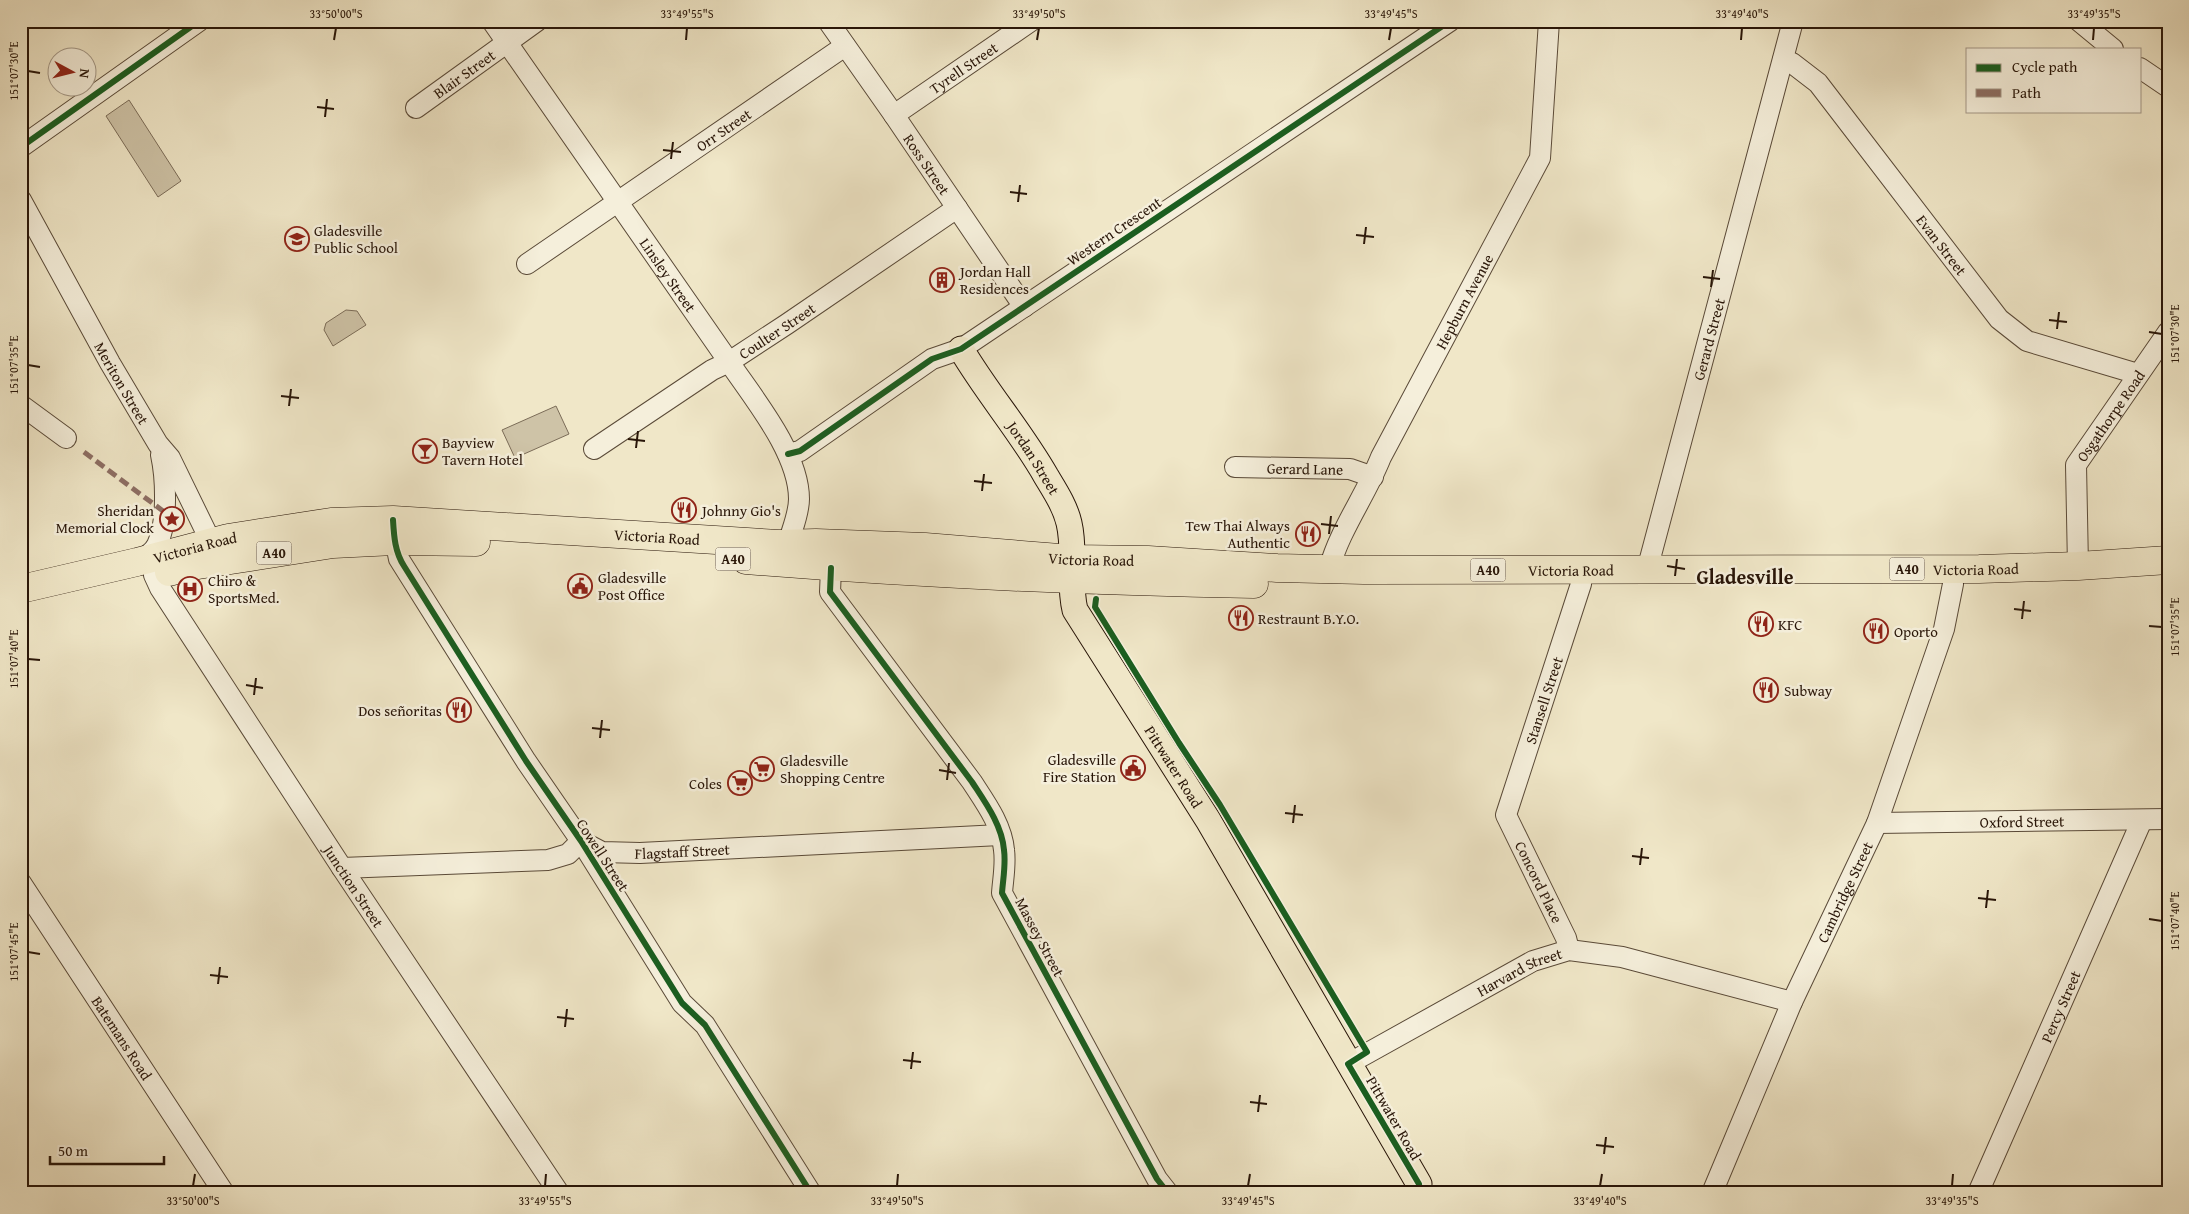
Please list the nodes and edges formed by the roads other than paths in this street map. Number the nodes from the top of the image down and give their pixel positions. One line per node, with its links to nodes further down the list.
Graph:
1 (199, 21): 18 (street)
2 (492, 21): 10 (street, Linsley Street)
3 (536, 21): 10 (street, Blair Street)
4 (828, 21): 11 (street, Ross Street)
5 (1031, 21): 17 (street, Tyrell Street)
6 (1450, 21): 23 (street, Western Crescent)
7 (1549, 21): 34 (street, Hepburn Avenue)
8 (1793, 21): 13 (street, Gerard Street)
9 (2079, 21): 12 (street)
10 (506, 42): 16 (street, Blair Street); 20 (street, Linsley Street)
11 (845, 46): 17 (street, Ross Street); 20 (street, Orr Street)
12 (2112, 48)
13 (1783, 60): 27 (street, Evan Street); 44 (street, Gerard Street)
14 (2142, 69): 15 (street)
15 (2168, 87)
16 (416, 108)
17 (894, 115): 21 (street, Ross Street)
18 (21, 147)
19 (21, 200): 30 (street, Meriton Street)
20 (617, 203): 22 (street, Orr Street); 26 (street, Linsley Street)
21 (957, 208): 23 (street, Ross Street); 26 (street, Coulter Street)
22 (527, 264)
23 (1024, 307): 25 (street, Western Crescent)
24 (2168, 332): 27 (street, Osgathorpe Road)
25 (961, 350): 32 (street, Western Crescent); 43 (main road, Jordan Street)
26 (729, 362): 31 (street, Coulter Street); 32 (street, Linsley Street)
27 (2138, 374): 39 (street, Osgathorpe Road)
28 (21, 405): 29 (street)
29 (66, 438)
30 (158, 444): 37 (street, Meriton Street); 41 (street)
31 (594, 449)
32 (788, 454): 36 (street, Linsley Street)
33 (1235, 467): 34 (street, Gerard Lane)
34 (1373, 477): 42 (street, Hepburn Avenue)
35 (394, 531): 36 (highway, Victoria Road / A40); 37 (highway, Victoria Road / A40); 40 (highway, Victoria Road / A40); 55 (street, Cowell Street)
36 (788, 544): 43 (highway, Victoria Road / A40)
37 (205, 553): 41 (highway, Victoria Road / A40)
38 (2168, 560): 39 (highway, Victoria Road / A40)
39 (2078, 566): 44 (highway, Victoria Road / A40)
40 (831, 568): 43 (highway, Victoria Road / A40); 54 (street, Massey Street)
41 (146, 569): 48 (highway, Victoria Road / A40); 49 (highway, Victoria Road / A40); 56 (street, Junction Street)
42 (1330, 569): 43 (highway, Victoria Road / A40); 44 (highway, Victoria Road / A40)
43 (1071, 570): 46 (highway, Victoria Road / A40); 60 (main road, Pittwater Road)
44 (1647, 570)
45 (2168, 575): 47 (highway, Victoria Road / A40)
46 (1581, 584): 47 (highway, Victoria Road / A40); 50 (street, Stansell Street)
47 (1953, 584): 53 (street, Cambridge Street)
48 (21, 589)
49 (21, 606)
50 (1506, 816): 58 (street, Concord Place)
51 (2168, 819): 52 (street, Oxford Street)
52 (2142, 820): 53 (street, Oxford Street); 67 (street, Percy Street)
53 (1877, 823): 59 (street, Cambridge Street)
54 (1000, 835): 55 (street, Flagstaff Street); 66 (street, Massey Street)
55 (581, 841): 56 (street); 65 (street, Cowell Street)
56 (342, 868): 64 (street, Junction Street)
57 (21, 883): 63 (street, Batemans Road)
58 (1569, 950): 59 (street, Harvard Street); 60 (street, Harvard Street)
59 (1792, 1002): 61 (street, Cambridge Street)
60 (1348, 1064): 62 (main road, Pittwater Road)
61 (1720, 1189)
62 (1422, 1190)
63 (224, 1193)
64 (559, 1193)
65 (812, 1193)
66 (1168, 1193)
67 (1978, 1193)

